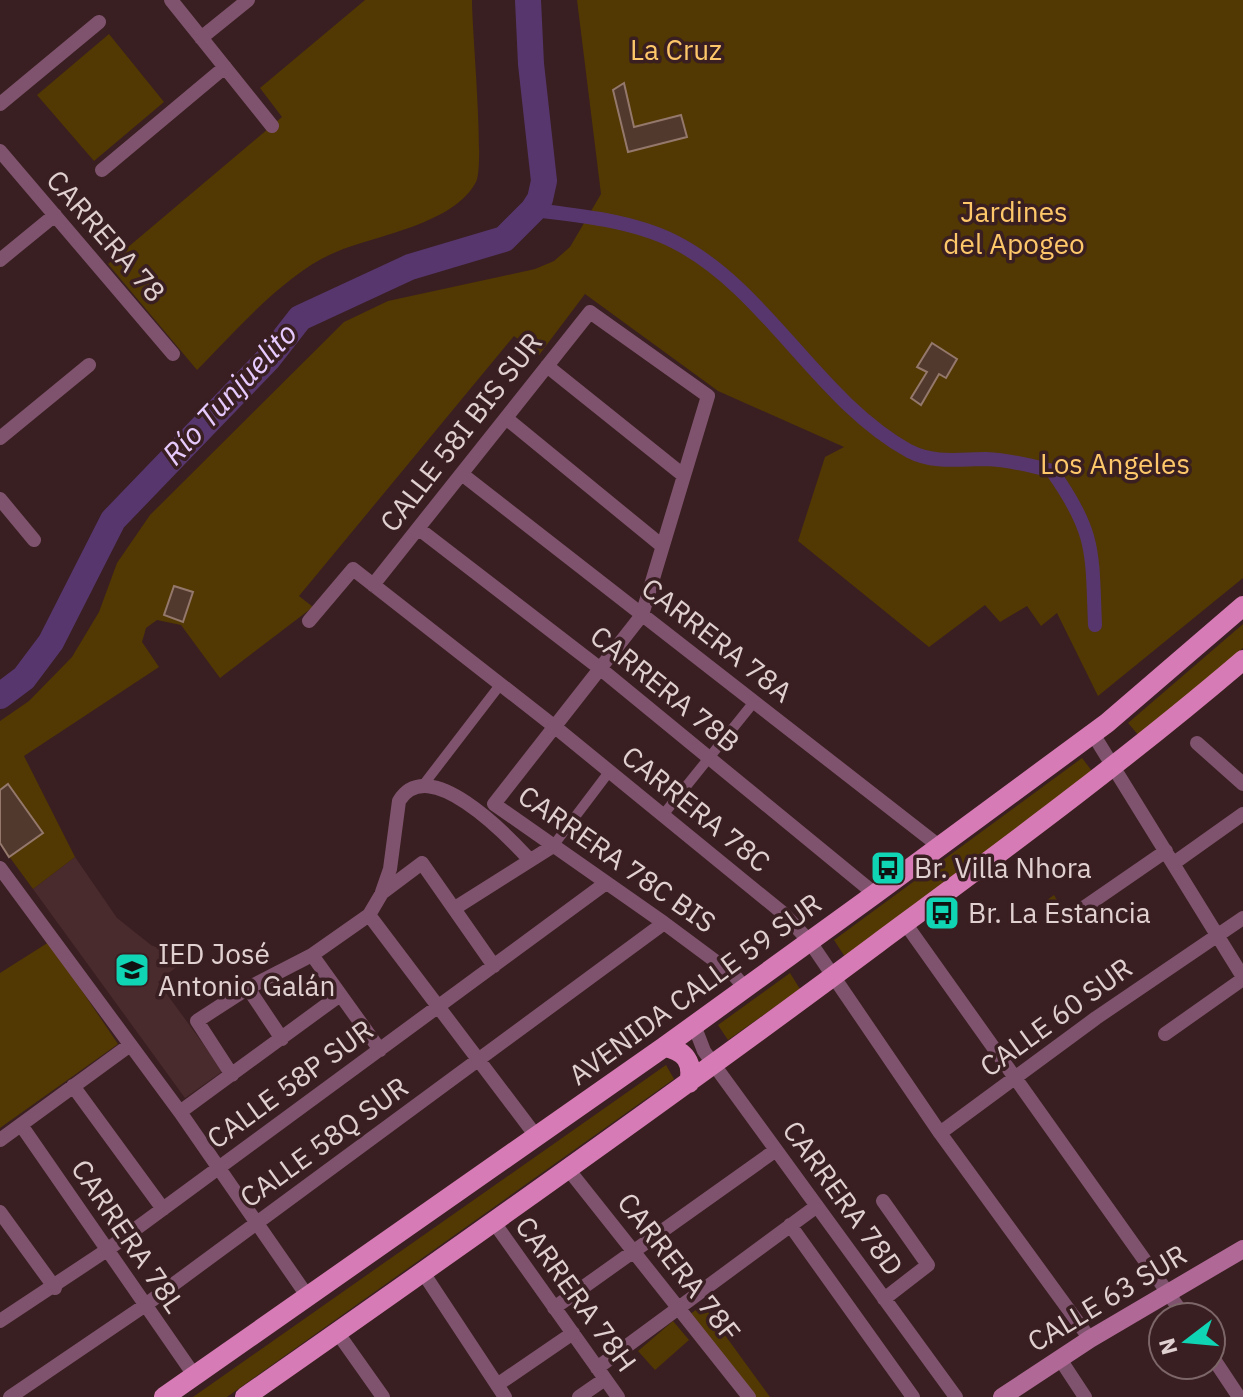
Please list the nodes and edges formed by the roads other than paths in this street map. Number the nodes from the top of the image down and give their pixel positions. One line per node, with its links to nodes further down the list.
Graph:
1 (171, 0): 4 (street)
2 (248, 0): 4 (street)
3 (99, 22): 6 (street)
4 (201, 38): 5 (street)
5 (225, 67): 7 (street); 9 (street)
6 (0, 104)
7 (272, 126)
8 (0, 151): 10 (street, CARRERA 78)
9 (102, 170)
10 (55, 215): 11 (street); 12 (street, CARRERA 78)
11 (0, 260)
12 (173, 354)
13 (89, 365): 16 (street)
14 (547, 366): 15 (street, CALLE 58I BIS SUR); 18 (street); 18 (street, CALLE 58I BIS SUR)
15 (507, 419): 17 (street, CALLE 58I BIS SUR); 22 (street)
16 (0, 438)
17 (463, 475): 20 (street, CALLE 58I BIS SUR); 25 (street, CARRERA 78A)
18 (683, 475): 22 (street)
19 (0, 499): 21 (street)
20 (419, 529): 23 (street, CALLE 58I BIS SUR); 28 (street, CARRERA 78B)
21 (34, 540)
22 (661, 545): 25 (street)
23 (373, 585): 26 (street, CARRERA 78C); 29 (street, CARRERA 78C)
24 (1243, 606): 32 (main road, AVENIDA CALLE 59 SUR)
25 (642, 615): 28 (street); 30 (street, CARRERA 78A)
26 (309, 621)
27 (1243, 660): 35 (main road)
28 (602, 670): 31 (street); 34 (street, CARRERA 78B)
29 (500, 685): 31 (street, CARRERA 78C); 37 (street)
30 (754, 702): 34 (street); 43 (street, CARRERA 78A)
31 (555, 727): 36 (street, CARRERA 78C); 41 (street, CARRERA 78C BIS)
32 (1093, 734): 35 (street); 43 (main road, AVENIDA CALLE 59 SUR)
33 (1197, 743): 38 (street)
34 (709, 758): 40 (street); 49 (street, CARRERA 78B)
35 (1114, 768): 44 (street); 55 (main road)
36 (609, 772): 40 (street, CARRERA 78C); 42 (street)
37 (424, 784): 41 (street); 48 (street)
38 (1243, 784)
39 (1243, 814): 44 (street)
40 (663, 815): 57 (street, CARRERA 78C)
41 (508, 825): 42 (street, CARRERA 78C BIS); 45 (street)
42 (553, 846): 45 (street); 47 (street, CARRERA 78C BIS)
43 (939, 846): 49 (main road, AVENIDA CALLE 59 SUR)
44 (1170, 857): 51 (street); 56 (street)
45 (529, 859): 50 (street)
46 (0, 868): 69 (street)
47 (606, 883): 54 (street, CARRERA 78C BIS); 59 (street, CALLE 58P SUR)
48 (382, 893): 50 (street); 52 (street)
49 (875, 894): 57 (main road, AVENIDA CALLE 59 SUR)
50 (455, 908): 59 (street)
51 (1079, 911)
52 (369, 915): 58 (street); 65 (street)
53 (1243, 918): 56 (street, CALLE 60 SUR)
54 (664, 923): 63 (street, CARRERA 78C BIS); 72 (street, CALLE 58Q SUR)
55 (905, 923): 60 (main road); 75 (street)
56 (1219, 936): 61 (street); 75 (street, CALLE 60 SUR)
57 (810, 942): 60 (street, CARRERA 78C); 63 (main road, AVENIDA CALLE 59 SUR)
58 (312, 955): 62 (street); 64 (street)
59 (494, 966): 65 (street, CALLE 58P SUR)
60 (833, 976): 73 (main road); 80 (street, CARRERA 78C)
61 (1243, 978): 67 (street)
62 (248, 988): 68 (street); 74 (street)
63 (745, 988): 66 (main road, AVENIDA CALLE 59 SUR)
64 (340, 995): 68 (street); 71 (street)
65 (438, 1008): 71 (street, CALLE 58P SUR); 72 (street)
66 (694, 1025): 70 (main road, AVENIDA CALLE 59 SUR); 73 (street, CARRERA 78D)
67 (1165, 1034)
68 (282, 1039): 74 (street)
69 (130, 1045): 77 (street); 78 (street)
70 (664, 1047): 76 (main road); 81 (main road, AVENIDA CALLE 59 SUR)
71 (380, 1050): 84 (street, CALLE 58P SUR)
72 (478, 1061): 81 (street); 91 (street, CALLE 58Q SUR)
73 (714, 1065): 76 (main road); 83 (street, CARRERA 78D)
74 (232, 1075): 78 (street)
75 (1017, 1077): 80 (street, CALLE 60 SUR); 98 (street)
76 (689, 1083): 85 (main road)
77 (73, 1086): 79 (street); 88 (street)
78 (180, 1112): 84 (street)
79 (21, 1125): 82 (street); 94 (street, CARRERA 78L)
80 (940, 1133): 108 (street, CARRERA 78C)
81 (536, 1136): 99 (main road, AVENIDA CALLE 59 SUR)
82 (0, 1140)
83 (776, 1150): 87 (street, CARRERA 78D); 95 (street)
84 (220, 1169): 88 (street, CALLE 58P SUR); 91 (street)
85 (568, 1169): 90 (main road); 95 (street, CARRERA 78F)
86 (883, 1201): 100 (street)
87 (817, 1206): 92 (street); 100 (street, CARRERA 78D)
88 (163, 1209): 94 (street, CALLE 58P SUR)
89 (0, 1212): 97 (street)
90 (493, 1221): 96 (main road); 103 (street, CARRERA 78H)
91 (258, 1223): 99 (street); 102 (street, CALLE 58Q SUR)
92 (790, 1225): 104 (street); 121 (street)
93 (1243, 1249): 98 (main road, CALLE 63 SUR)
94 (107, 1250): 97 (street, CALLE 58P SUR); 102 (street, CARRERA 78L)
95 (633, 1251): 103 (street); 104 (street, CARRERA 78F)
96 (422, 1271): 106 (main road); 113 (street)
97 (55, 1288): 105 (street, CALLE 58P SUR)
98 (1169, 1293): 101 (street); 108 (main road, CALLE 63 SUR)
99 (308, 1297): 111 (main road, AVENIDA CALLE 59 SUR)
100 (884, 1299): 122 (street, CARRERA 78D)
101 (1174, 1301)
102 (144, 1306): 111 (street, CARRERA 78L); 114 (street, CALLE 58Q SUR)
103 (554, 1308): 107 (street, CARRERA 78H)
104 (678, 1308): 110 (street); 120 (street, CARRERA 78F)
105 (0, 1321)
106 (337, 1332): 116 (main road); 117 (street)
107 (573, 1333): 110 (street, CARRERA 78H); 113 (street)
108 (1090, 1339): 109 (main road, CALLE 63 SUR)
109 (1060, 1359): 123 (main road, CALLE 63 SUR); 124 (street)
110 (601, 1374): 118 (street); 119 (street, CARRERA 78H)
111 (194, 1375): 115 (main road, AVENIDA CALLE 59 SUR)
112 (1227, 1379): 125 (street)
113 (501, 1391)
114 (10, 1397)
115 (164, 1397)
116 (245, 1397)
117 (383, 1397)
118 (579, 1397)
119 (618, 1397)
120 (749, 1397)
121 (913, 1397)
122 (956, 1397)
123 (1002, 1397)
124 (1085, 1397)
125 (1239, 1397)

